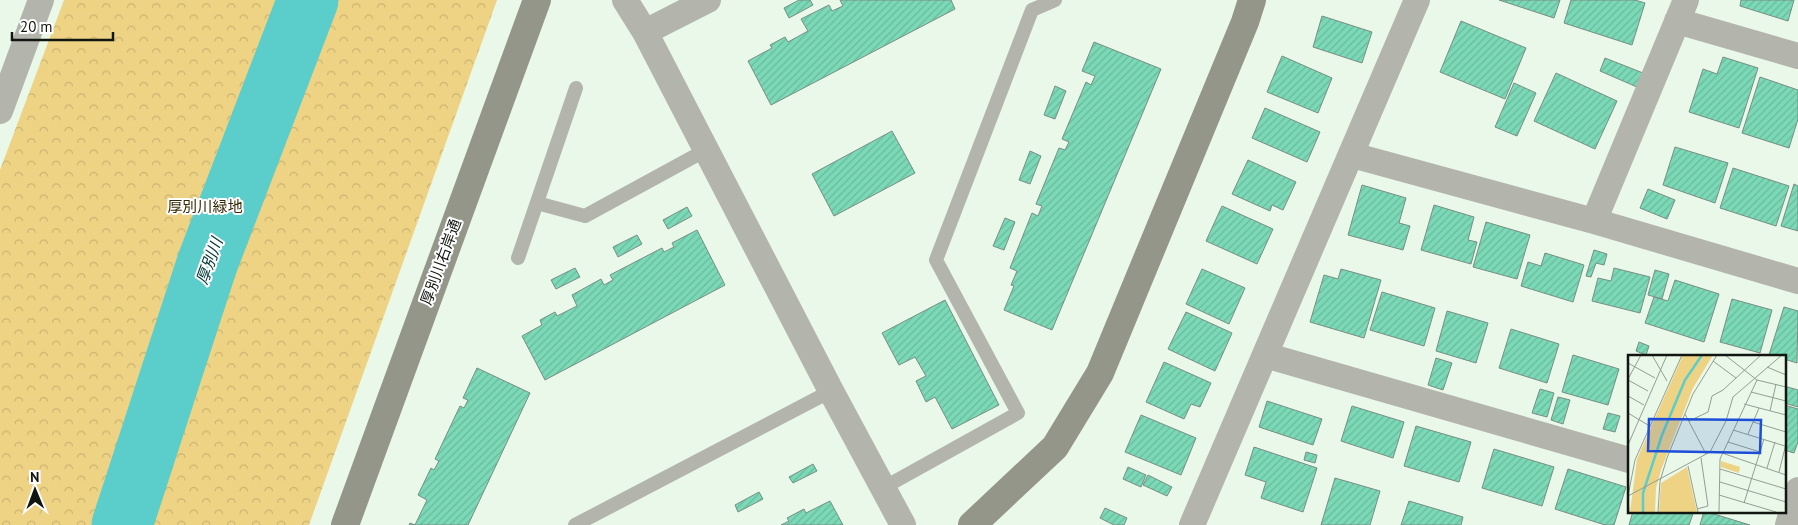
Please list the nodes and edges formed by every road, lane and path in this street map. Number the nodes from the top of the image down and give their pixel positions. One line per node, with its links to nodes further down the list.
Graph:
1 (42, 0): 12 (street)
2 (538, 0): 23 (street, 厚別川右岸通)
3 (625, 0): 9 (street)
4 (708, 0): 9 (street)
5 (1055, 0): 22 (lane)
6 (1252, 0): 26 (street)
7 (1417, 0): 14 (street)
8 (1682, 10): 10 (street); 16 (street)
9 (645, 32): 13 (street)
10 (1798, 56)
11 (576, 88): 15 (lane)
12 (0, 109)
13 (706, 150): 15 (lane); 20 (street)
14 (1352, 155): 16 (street); 19 (street)
15 (537, 203): 17 (lane)
16 (1594, 221): 18 (street)
17 (518, 258)
18 (1798, 281)
19 (1265, 354): 21 (street); 27 (street)
20 (831, 391): 22 (street); 24 (lane)
21 (1628, 460)
22 (883, 488): 25 (street)
23 (345, 525)
24 (575, 525)
25 (903, 525)
26 (972, 525)
27 (1192, 525)

